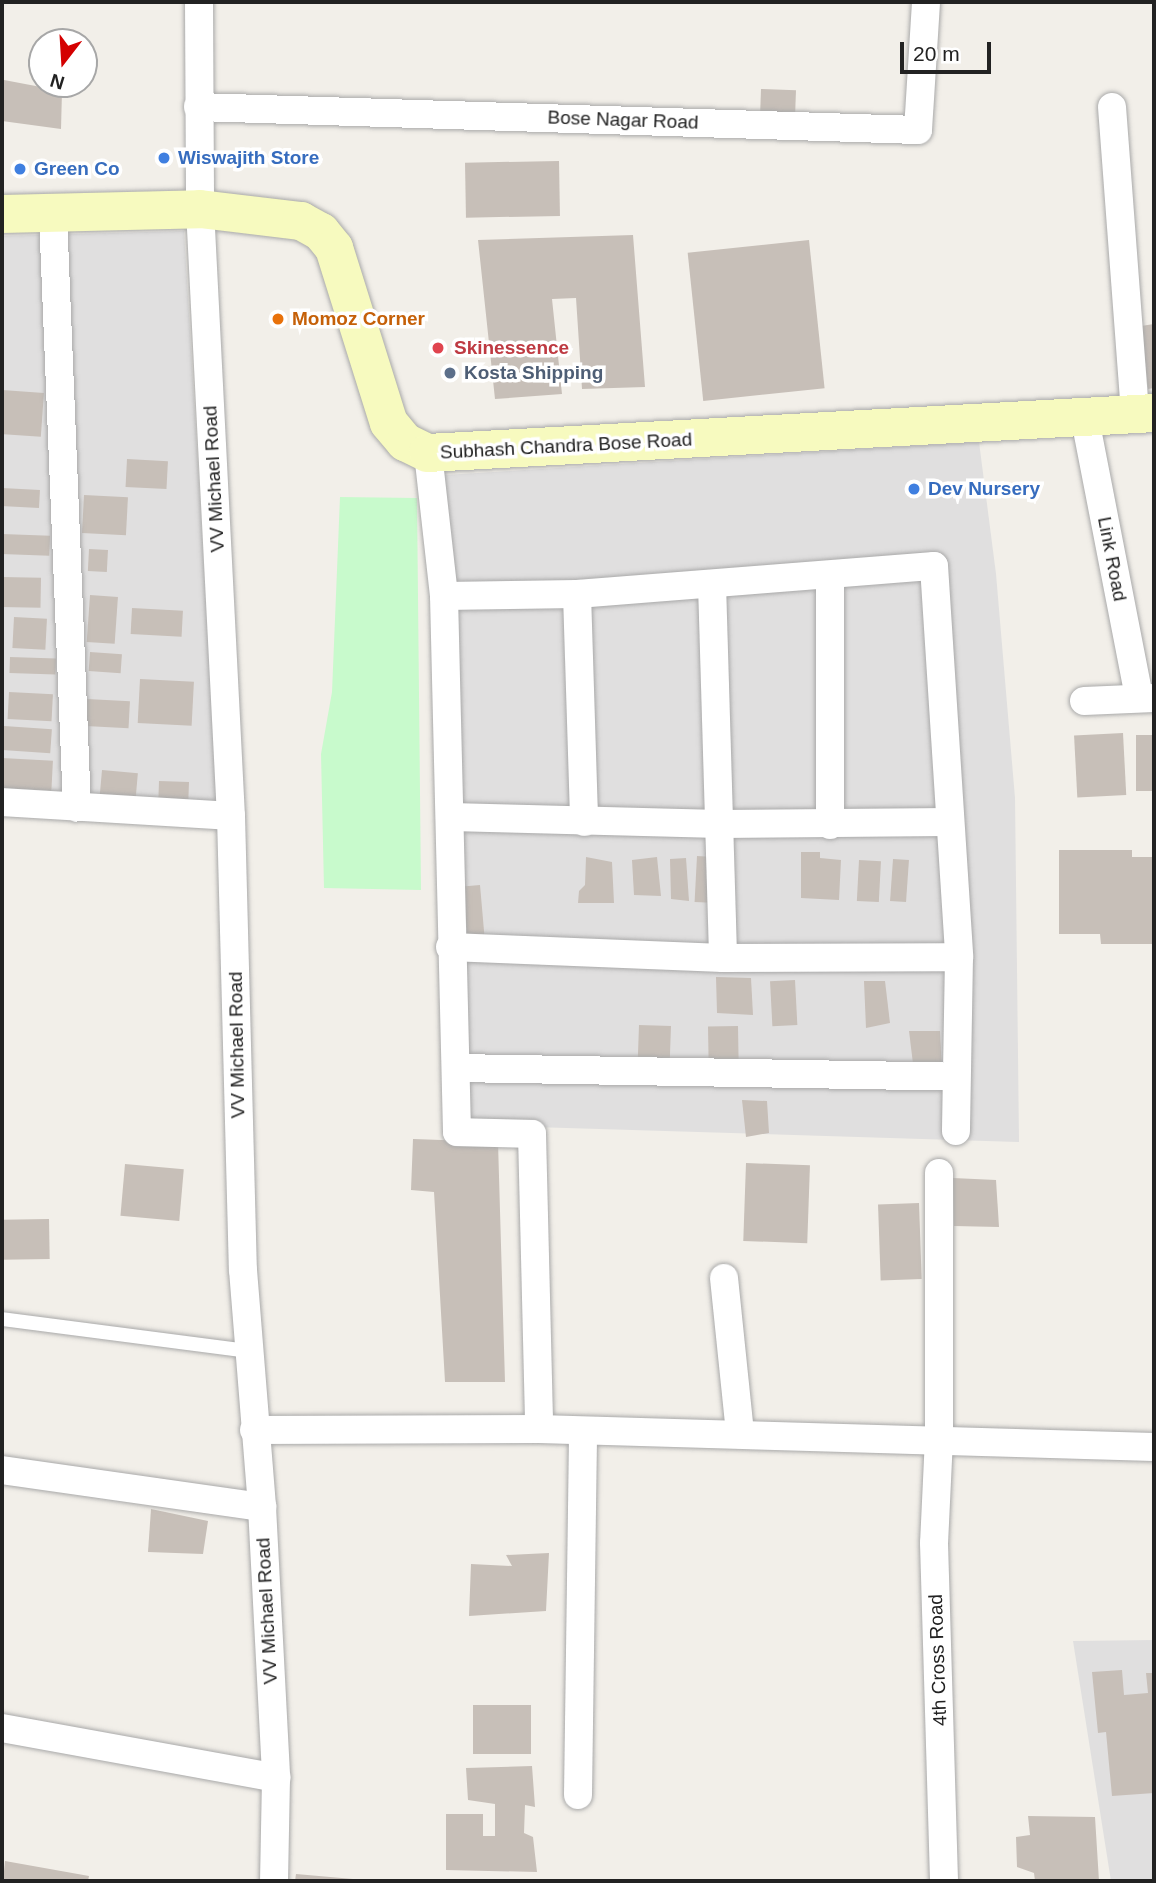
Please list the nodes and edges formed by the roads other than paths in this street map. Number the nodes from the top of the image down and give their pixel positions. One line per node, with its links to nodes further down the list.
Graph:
1 (198, 2): 3 (street, VV Michael Road)
2 (926, 2): 3 (street, Bose Nagar Road)
3 (198, 107): 5 (street, VV Michael Road)
4 (1112, 107): 8 (street)
5 (200, 208): 7 (main road, Subhash Chandra Bose Road); 10 (main road, Subhash Chandra Bose Road); 19 (street, VV Michael Road)
6 (2, 214): 7 (main road, Subhash Chandra Bose Road)
7 (53, 215): 18 (street)
8 (1145, 414): 9 (main road, Subhash Chandra Bose Road)
9 (1085, 419): 10 (main road, Subhash Chandra Bose Road); 15 (street, Link Road)
10 (428, 453): 14 (street)
11 (830, 575): 12 (street); 22 (street); 24 (street)
12 (712, 584): 13 (street); 23 (street)
13 (577, 594): 14 (street); 21 (street)
14 (444, 596): 20 (street)
15 (1147, 698): 16 (street, Link Road)
16 (1084, 701)
17 (2, 802): 18 (street)
18 (77, 808): 19 (street)
19 (231, 816): 34 (street, VV Michael Road)
20 (451, 817): 21 (street); 25 (street)
21 (584, 822): 23 (street)
22 (948, 822): 24 (street); 26 (street)
23 (720, 824): 24 (street); 27 (street)
24 (831, 825)
25 (450, 947): 27 (street); 28 (street)
26 (959, 957): 27 (street); 29 (street)
27 (723, 958)
28 (456, 1068): 29 (street); 35 (street)
29 (956, 1077): 30 (street)
30 (956, 1131)
31 (939, 1173): 39 (street, 4th Cross Road)
32 (724, 1278): 38 (street)
33 (2, 1319): 34 (lane)
34 (250, 1351): 36 (street, VV Michael Road)
35 (539, 1429): 36 (street); 37 (street)
36 (254, 1430): 42 (street, VV Michael Road)
37 (583, 1432): 38 (street); 45 (street)
38 (740, 1434): 39 (street)
39 (939, 1438): 40 (street); 47 (street, 4th Cross Road)
40 (1154, 1447)
41 (2, 1470): 42 (street)
42 (262, 1507): 44 (street, VV Michael Road)
43 (2, 1728): 44 (street)
44 (276, 1778): 46 (street, VV Michael Road)
45 (578, 1796)
46 (274, 1881)
47 (944, 1881)

